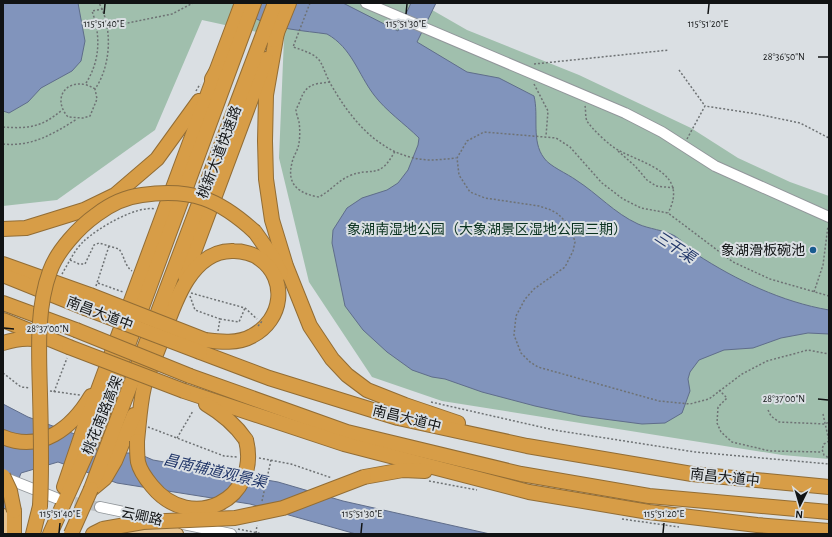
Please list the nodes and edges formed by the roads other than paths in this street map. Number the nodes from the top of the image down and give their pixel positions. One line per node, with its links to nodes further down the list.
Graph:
1 (242, 3): 6 (highway)
2 (254, 3): 12 (highway, 桃新大道快速路)
3 (286, 3): 5 (highway); 14 (highway, 桃新大道快速路)
4 (366, 3): 7 (street)
5 (277, 32): 13 (highway); 17 (highway)
6 (216, 72): 8 (highway); 21 (highway)
7 (829, 217)
8 (3, 229)
9 (3, 264): 11 (highway)
10 (3, 275): 11 (highway, 南昌大道中)
11 (92, 294): 19 (highway, 南昌大道中, bridge)
12 (148, 294): 23 (highway, 桃花南路高架)
13 (178, 295): 19 (highway); 25 (highway)
14 (163, 300): 29 (highway, 桃花南路高架)
15 (3, 303): 33 (highway, 南昌大道中, bridge)
16 (3, 320): 20 (highway)
17 (310, 326): 26 (highway); 39 (highway, bridge)
18 (3, 343): 20 (highway)
19 (207, 343): 26 (highway, 南昌大道中)
20 (69, 351): 22 (highway, bridge)
21 (114, 351): 23 (highway); 24 (highway)
22 (184, 391): 25 (highway, bridge); 30 (highway)
23 (90, 430): 40 (highway, 桃花南路高架)
24 (3, 437)
25 (131, 441): 29 (highway)
26 (527, 446): 28 (highway, 南昌大道中)
27 (3, 477): 31 (street); 38 (highway, bridge)
28 (829, 487)
29 (91, 489): 41 (highway, 桃花南路高架, bridge)
30 (529, 492): 35 (highway, bridge); 36 (highway)
31 (56, 498)
32 (100, 507): 44 (street, 云卿路)
33 (829, 512)
34 (3, 515): 37 (main road)
35 (98, 531)
36 (829, 531)
37 (6, 534)
38 (14, 534)
39 (33, 534)
40 (50, 534)
41 (71, 534)
42 (116, 534): 43 (main road)
43 (177, 534)
44 (231, 534)

